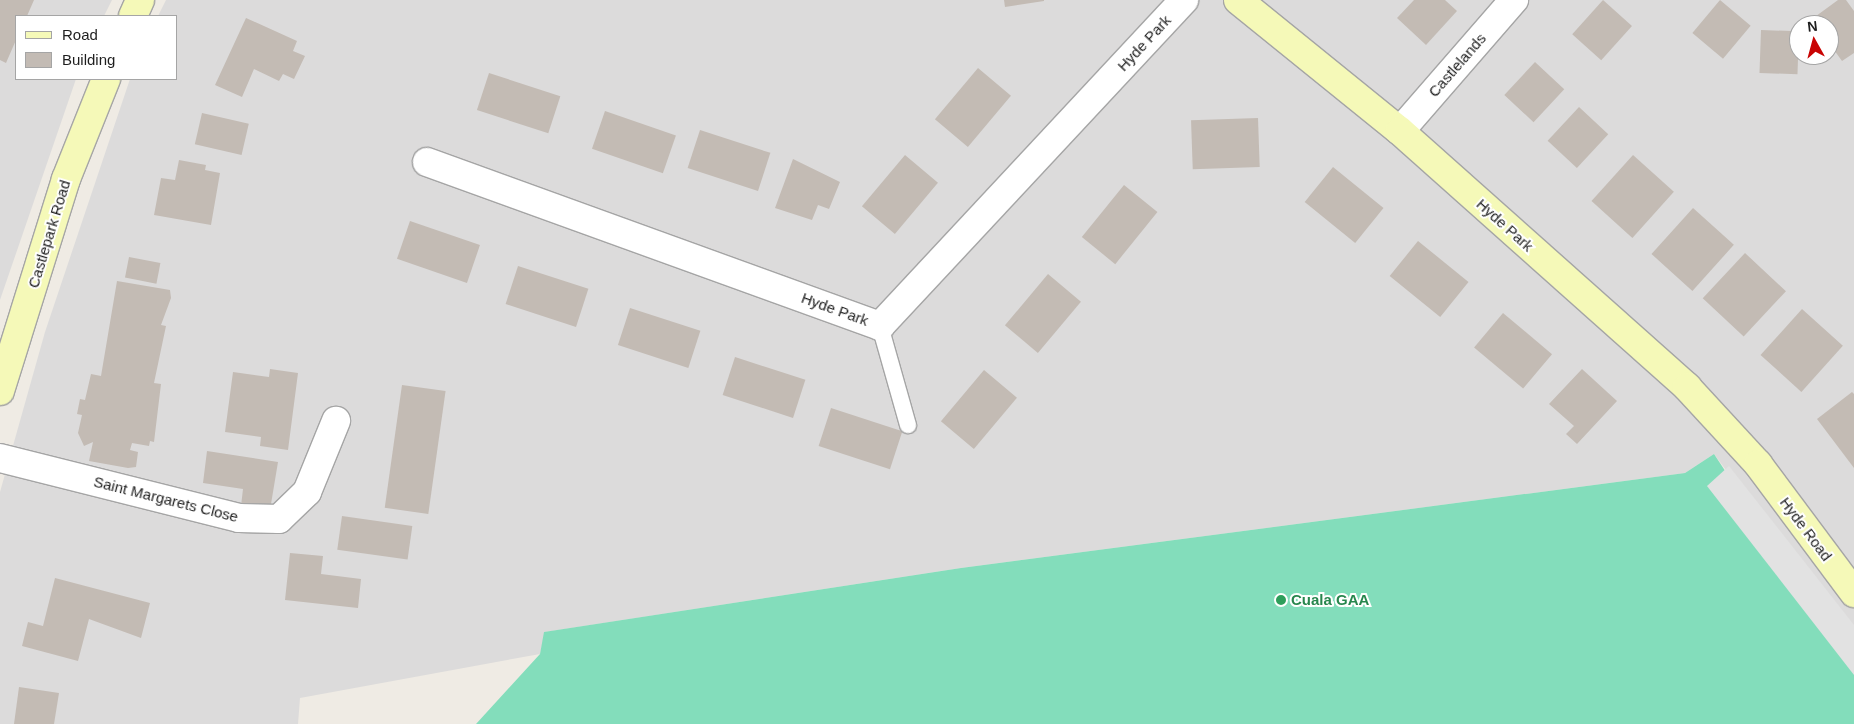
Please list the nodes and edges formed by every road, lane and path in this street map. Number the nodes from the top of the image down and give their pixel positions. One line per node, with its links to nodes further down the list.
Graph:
1 (140, 0): 5 (street)
2 (1184, 0): 9 (street, Hyde Park)
3 (1238, 0): 7 (street, Hyde Park)
4 (1514, 0): 7 (street, Castlelands)
5 (133, 15)
6 (106, 80): 10 (street, Castlepark Road)
7 (1400, 131): 14 (street, Hyde Park)
8 (427, 162): 9 (street, Hyde Park)
9 (880, 326): 12 (lane)
10 (0, 391)
11 (336, 421): 13 (street, Saint Margarets Close)
12 (908, 425)
13 (0, 458)
14 (1758, 464): 15 (street, Hyde Road)
15 (1854, 593)

